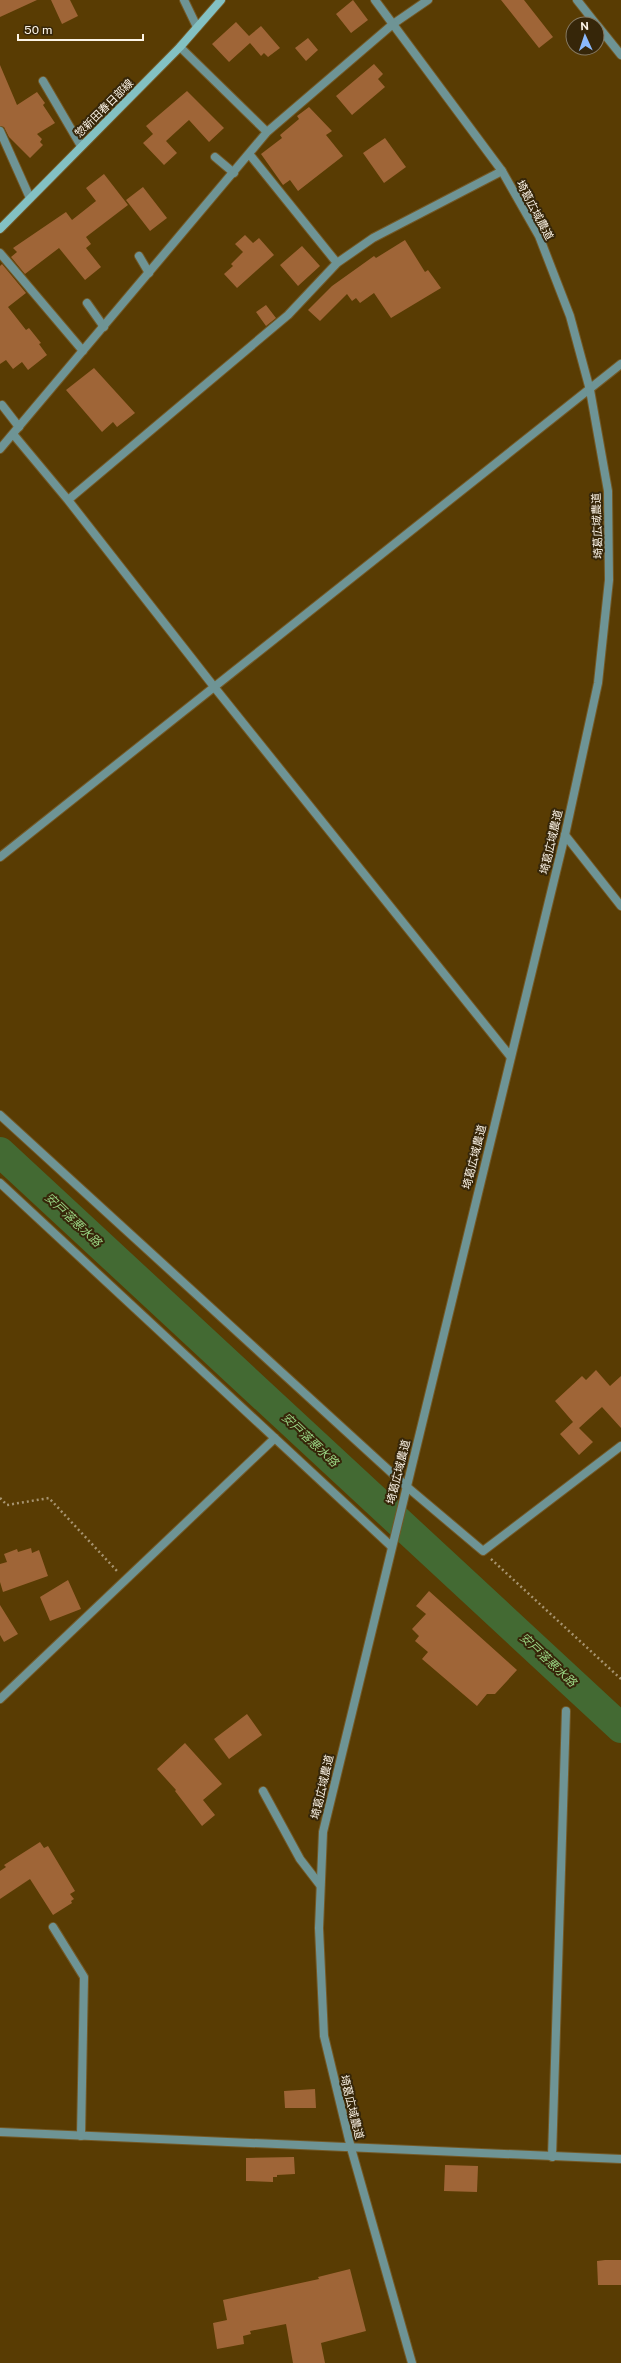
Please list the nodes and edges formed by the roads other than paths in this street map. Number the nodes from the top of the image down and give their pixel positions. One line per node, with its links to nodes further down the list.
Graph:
1 (184, 0): 8 (street)
2 (221, 0): 8 (main road, 惣新田春日部線)
3 (375, 0): 7 (street, 埼葛広域農道)
4 (428, 0): 7 (street)
5 (577, 0): 6 (street)
6 (589, 16)
7 (394, 24): 14 (street); 18 (street, 埼葛広域農道)
8 (197, 27): 10 (main road, 惣新田春日部線)
9 (605, 36): 11 (street)
10 (180, 47): 14 (street); 15 (main road, 惣新田春日部線)
11 (621, 55)
12 (43, 82): 15 (street)
13 (0, 131): 20 (street)
14 (267, 132): 16 (street)
15 (81, 146): 20 (main road, 惣新田春日部線)
16 (250, 155): 19 (street); 24 (street)
17 (214, 157): 19 (street)
18 (502, 171): 24 (street); 30 (street, 埼葛広域農道)
19 (234, 173): 25 (street)
20 (30, 198): 21 (main road, 惣新田春日部線)
21 (0, 229)
22 (0, 253): 28 (street)
23 (139, 256): 25 (street)
24 (337, 263): 35 (street)
25 (149, 274): 27 (street)
26 (87, 303): 27 (street)
27 (104, 327): 28 (street)
28 (83, 351): 32 (street)
29 (621, 364): 30 (street)
30 (590, 390): 36 (street); 37 (street, 埼葛広域農道)
31 (2, 405): 32 (street)
32 (19, 427): 33 (street)
33 (13, 434): 34 (street); 35 (street)
34 (0, 449)
35 (68, 500): 36 (street)
36 (215, 688): 38 (street); 40 (street)
37 (564, 835): 39 (street); 40 (street, 埼葛広域農道)
38 (0, 856)
39 (621, 906)
40 (510, 1056): 45 (street, 埼葛広域農道)
41 (0, 1115): 45 (street)
42 (0, 1183): 43 (street)
43 (275, 1438): 46 (street); 47 (street)
44 (621, 1446): 45 (street)
45 (406, 1486): 46 (street, 埼葛広域農道)
46 (392, 1542): 50 (street, 埼葛広域農道)
47 (0, 1699)
48 (566, 1711): 55 (street)
49 (264, 1791): 50 (street)
50 (320, 1885): 54 (street, 埼葛広域農道)
51 (52, 1927): 53 (street)
52 (0, 2132): 53 (street)
53 (81, 2136): 54 (street)
54 (351, 2148): 55 (street); 57 (street, 埼葛広域農道)
55 (552, 2156): 56 (street)
56 (621, 2159)
57 (412, 2363)

